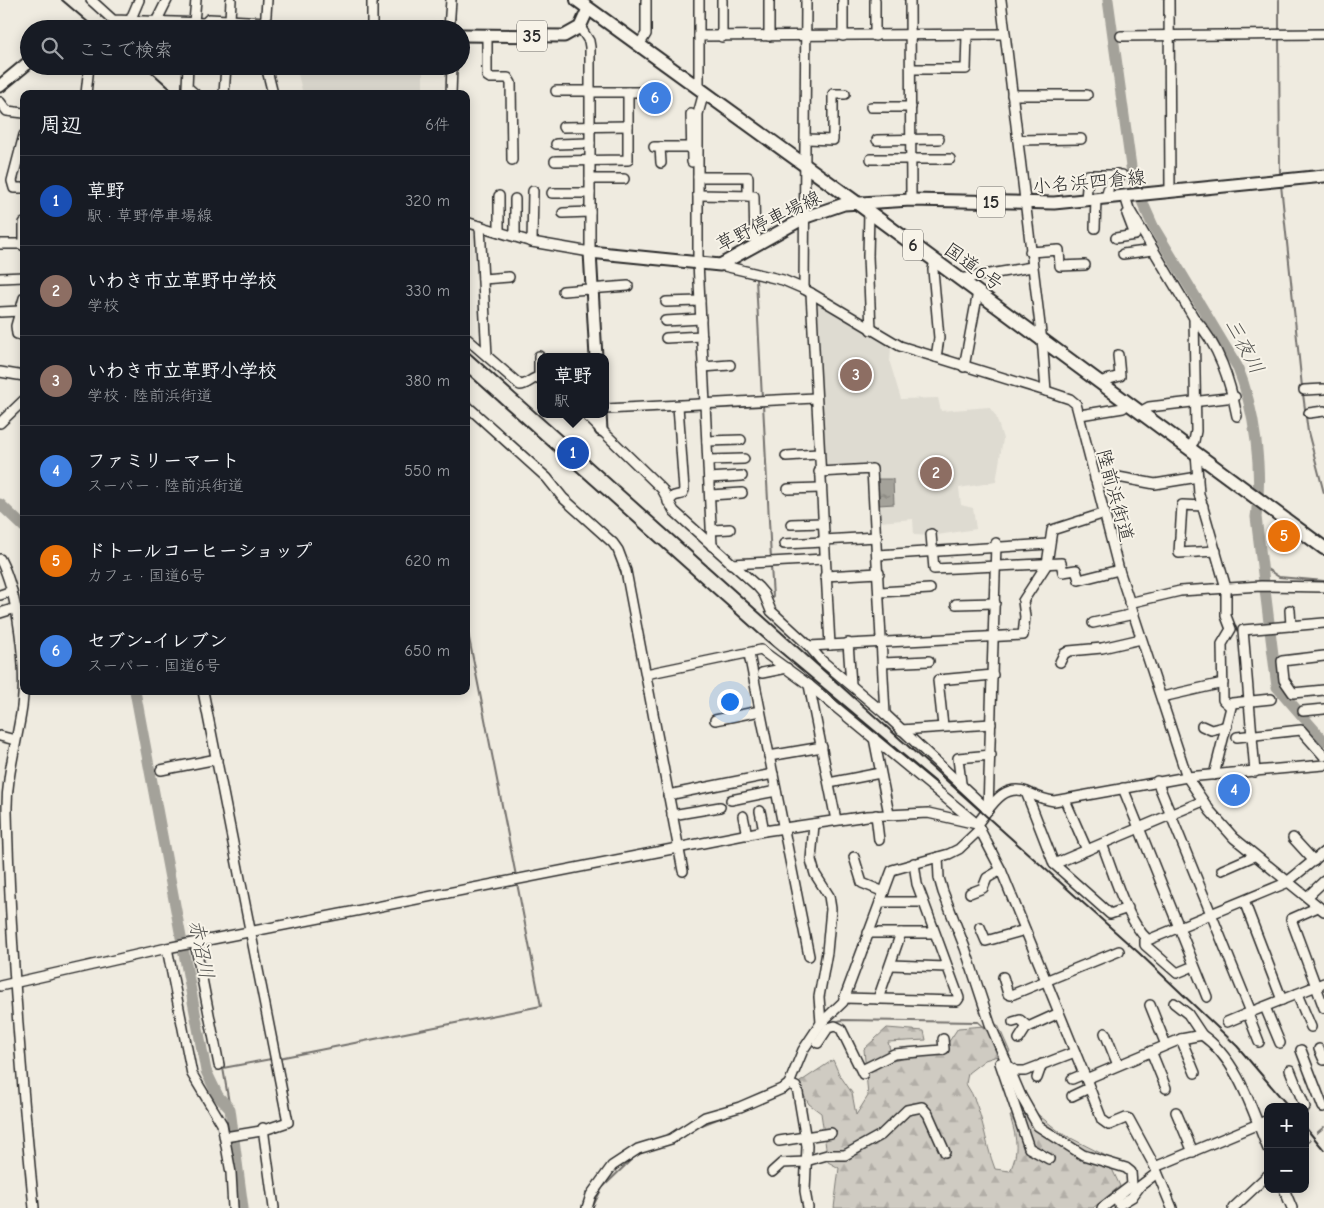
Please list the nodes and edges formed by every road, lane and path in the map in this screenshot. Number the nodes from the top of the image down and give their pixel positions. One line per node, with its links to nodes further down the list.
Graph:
1 (91, 0): 21 (street)
2 (140, 0): 22 (street)
3 (167, 0): 23 (street)
4 (196, 0): 24 (street)
5 (231, 0): 26 (street)
6 (267, 0): 27 (street)
7 (372, 0): 28 (street)
8 (451, 0): 29 (street)
9 (577, 0): 20 (highway, 国道6号 / 6)
10 (646, 0): 45 (street)
11 (699, 0): 38 (street)
12 (722, 0): 43 (street)
13 (769, 0): 39 (street)
14 (806, 0): 44 (street)
15 (843, 0): 40 (street)
16 (876, 0): 41 (street)
17 (910, 0): 35 (street)
18 (1001, 0): 31 (street)
19 (1169, 0): 37 (street)
20 (589, 4): 30 (main road); 45 (highway, 国道6号 / 6)
21 (113, 20)
22 (130, 20)
23 (158, 20)
24 (194, 20)
25 (208, 20): 26 (street)
26 (230, 20)
27 (265, 20)
28 (372, 20)
29 (450, 20)
30 (580, 27): 34 (main road, 35); 61 (street)
31 (1005, 34): 36 (street); 65 (street)
32 (1324, 34): 37 (street)
33 (470, 35): 34 (main road, 35)
34 (487, 35): 87 (street)
35 (911, 35): 36 (street); 41 (street); 46 (street)
36 (966, 35): 46 (street)
37 (1170, 35): 42 (street); 100 (street)
38 (699, 36): 43 (street); 59 (street)
39 (769, 36): 43 (street); 44 (street)
40 (843, 36): 41 (street); 44 (street)
41 (875, 36)
42 (1121, 36)
43 (722, 37)
44 (805, 37): 75 (street)
45 (639, 45): 59 (highway, 国道6号 / 6)
46 (911, 69): 69 (street)
47 (20, 70): 53 (main road)
48 (88, 75): 54 (street)
49 (188, 75): 55 (street)
50 (225, 75): 56 (street)
51 (268, 75): 57 (street)
52 (452, 75): 58 (street)
53 (3, 84)
54 (86, 90)
55 (191, 90)
56 (224, 90)
57 (272, 90)
58 (451, 90)
59 (701, 90): 83 (street); 93 (highway, 国道6号 / 6)
60 (556, 91): 61 (street)
61 (590, 91): 62 (street); 72 (street)
62 (628, 92): 63 (street); 73 (street)
63 (642, 92)
64 (846, 94): 75 (street)
65 (1012, 95): 66 (street); 80 (street)
66 (1087, 95)
67 (0, 102): 70 (street)
68 (871, 107): 69 (street)
69 (911, 107): 79 (street)
70 (20, 113)
71 (691, 114): 83 (street)
72 (590, 126): 73 (street); 74 (street); 81 (street)
73 (628, 126): 90 (street)
74 (563, 128)
75 (807, 139): 93 (street)
76 (939, 139): 79 (street)
77 (1081, 139): 80 (street)
78 (878, 140): 79 (street)
79 (911, 140): 88 (street)
80 (1018, 140): 111 (street)
81 (590, 143): 82 (street); 90 (street)
82 (556, 144)
83 (694, 146): 91 (street); 92 (street); 95 (street)
84 (20, 150): 98 (street)
85 (871, 159): 88 (street)
86 (950, 159): 88 (street)
87 (512, 160)
88 (911, 160): 108 (street)
89 (554, 161): 90 (street)
90 (590, 161): 96 (street)
91 (692, 162)
92 (661, 163)
93 (806, 166): 110 (highway, 国道6号 / 6); 115 (street)
94 (1324, 176): 100 (main road, 小名浜四倉線 / 15)
95 (698, 177): 104 (street); 105 (street)
96 (590, 179): 97 (street); 101 (street)
97 (624, 179)
98 (20, 188)
99 (533, 191): 122 (street)
100 (1170, 191): 109 (main road, 小名浜四倉線 / 15)
101 (590, 193): 102 (street); 112 (street)
102 (552, 194)
103 (499, 196): 119 (street)
104 (698, 196): 105 (street); 131 (street)
105 (748, 196): 125 (street)
106 (515, 199): 120 (street)
107 (1096, 199): 107 (street); 109 (main road, 小名浜四倉線 / 15); 111 (main road, 小名浜四倉線 / 15); 118 (street)
108 (911, 200): 110 (main road, 小名浜四倉線 / 15); 111 (main road, 小名浜四倉線 / 15)
109 (1126, 200): 121 (street); 126 (street)
110 (857, 203): 113 (highway, 国道6号 / 6); 115 (main road, 草野停車場線)
111 (1024, 203): 128 (street)
112 (590, 212): 114 (street); 127 (street)
113 (869, 212): 130 (highway, 国道6号 / 6); 152 (street)
114 (563, 213)
115 (806, 216): 125 (main road, 草野停車場線); 143 (street)
116 (470, 223): 117 (street)
117 (480, 226): 119 (street); 138 (street)
118 (1095, 228)
119 (498, 231): 120 (street)
120 (515, 236): 122 (street)
121 (1116, 238)
122 (532, 242): 127 (street)
123 (0, 244): 124 (street)
124 (20, 245)
125 (755, 245): 133 (main road, 草野停車場線)
126 (1153, 250): 129 (street); 149 (street)
127 (590, 252): 131 (main road, 草野停車場線); 141 (main road)
128 (1030, 252): 132 (street); 134 (street)
129 (1123, 254)
130 (934, 260): 139 (highway, 国道6号 / 6); 161 (street)
131 (698, 262): 133 (main road, 草野停車場線); 145 (street)
132 (1085, 264)
133 (720, 265): 143 (street, 陸前浜街道)
134 (1032, 267): 139 (street); 156 (street)
135 (509, 276): 138 (street)
136 (20, 277): 137 (street)
137 (0, 278)
138 (483, 279): 160 (street)
139 (959, 279): 144 (highway, 国道6号 / 6)
140 (628, 286): 141 (street)
141 (592, 289): 142 (street); 158 (main road)
142 (564, 291)
143 (807, 291): 152 (street, 陸前浜街道); 173 (street)
144 (978, 292): 156 (highway, 国道6号 / 6); 164 (street)
145 (700, 300): 146 (street); 150 (street)
146 (666, 302)
147 (20, 311): 148 (street); 153 (street)
148 (0, 312)
149 (1194, 318): 172 (street); 176 (street)
150 (701, 319): 151 (street); 154 (street)
151 (665, 321)
152 (871, 330): 161 (street, 陸前浜街道)
153 (20, 336)
154 (702, 336): 155 (street); 163 (street)
155 (666, 338)
156 (1041, 338): 168 (highway, 国道6号 / 6); 171 (street)
157 (470, 342): 160 (street)
158 (596, 353)
159 (1118, 355): 168 (street)
160 (486, 356): 167 (street)
161 (936, 357): 164 (street, 陸前浜街道)
162 (730, 365): 163 (street)
163 (704, 367): 177 (street)
164 (964, 367): 171 (street, 陸前浜街道)
165 (0, 372): 166 (street)
166 (20, 375)
167 (537, 378)
168 (1099, 382): 175 (highway, 国道6号 / 6)
169 (1324, 389): 170 (street)
170 (1304, 390)
171 (1046, 391): 184 (street, 陸前浜街道)
172 (1234, 397): 176 (street); 185 (street)
173 (816, 398): 177 (street); 193 (street)
174 (20, 403): 188 (street)
175 (1128, 403): 182 (highway, 国道6号 / 6); 184 (street)
176 (1195, 403): 182 (street); 192 (street)
177 (705, 404): 178 (street); 191 (street)
178 (678, 406): 180 (street); 206 (street)
179 (470, 409): 261 (street)
180 (609, 410)
181 (1324, 411): 183 (street)
182 (1140, 412): 192 (highway, 国道6号 / 6)
183 (1309, 413)
184 (1080, 415): 201 (street, 陸前浜街道)
185 (1237, 416)
186 (589, 418): 189 (street)
187 (600, 418): 189 (main road)
188 (1, 419)
189 (600, 430): 206 (street)
190 (741, 440): 191 (street)
191 (707, 441): 196 (street)
192 (1193, 450): 200 (street); 220 (highway, 国道6号 / 6)
193 (818, 454): 194 (street); 197 (street)
194 (786, 456)
195 (744, 459): 196 (street)
196 (708, 460): 199 (street)
197 (819, 472): 202 (street); 214 (street)
198 (742, 476): 199 (street)
199 (709, 478): 205 (street)
200 (1198, 478): 201 (street); 207 (street)
201 (1094, 479): 208 (street, 陸前浜街道)
202 (820, 488): 203 (street); 209 (street)
203 (788, 489)
204 (742, 493): 205 (street)
205 (710, 495): 212 (street)
206 (668, 502): 219 (street)
207 (1203, 506): 222 (street); 222 (street)
208 (1104, 513): 217 (street); 230 (street, 陸前浜街道)
209 (822, 523): 210 (street); 215 (street)
210 (791, 524)
211 (730, 529): 212 (street)
212 (712, 530): 219 (street)
213 (931, 534): 221 (street)
214 (877, 537): 215 (street); 223 (street)
215 (823, 541): 216 (street); 225 (street)
216 (784, 544)
217 (1050, 544): 218 (street); 227 (street)
218 (996, 545): 221 (street); 228 (street)
219 (712, 546): 226 (street)
220 (1324, 548)
221 (932, 551): 223 (street); 228 (street)
222 (1216, 551): 234 (street)
223 (878, 554): 231 (street)
224 (0, 559): 229 (street)
225 (824, 559): 226 (street); 232 (street)
226 (732, 564): 253 (street)
227 (1046, 564): 228 (street); 230 (street); 248 (street)
228 (996, 566): 239 (street)
229 (2, 570): 238 (street)
230 (1119, 570): 240 (street, 陸前浜街道)
231 (879, 573): 232 (street); 236 (street)
232 (825, 576): 252 (street)
233 (1324, 587): 234 (street)
234 (1226, 588): 240 (street); 264 (street)
235 (930, 590): 236 (street)
236 (880, 592): 250 (street)
237 (0, 595): 238 (street)
238 (17, 599): 243 (street); 254 (street)
239 (995, 603): 241 (street); 248 (street)
240 (1129, 603): 244 (street, 陸前浜街道)
241 (956, 604)
242 (1290, 610): 247 (street)
243 (0, 613)
244 (1134, 614): 245 (street); 249 (street, 陸前浜街道)
245 (1092, 623)
246 (1324, 623): 247 (street)
247 (1291, 626): 272 (street)
248 (994, 636): 250 (street); 263 (street)
249 (1141, 639): 258 (street); 270 (street, 陸前浜街道)
250 (882, 641): 251 (street); 259 (street)
251 (848, 643): 252 (street); 265 (street)
252 (830, 645): 253 (street)
253 (809, 646): 265 (street)
254 (20, 654)
255 (749, 654): 260 (street); 261 (street); 275 (street)
256 (1324, 656): 267 (street)
257 (929, 661): 259 (street)
258 (1060, 662)
259 (882, 663): 277 (street)
260 (787, 668): 262 (street); 266 (street)
261 (646, 674): 308 (street)
262 (762, 674)
263 (993, 675): 279 (street); 280 (street)
264 (1223, 683): 270 (street); 282 (street)
265 (851, 684): 277 (street)
266 (810, 685): 287 (street); 289 (street)
267 (1324, 690)
268 (22, 695): 288 (street)
269 (204, 695): 293 (street)
270 (1162, 697): 300 (street, 陸前浜街道)
271 (1271, 699): 272 (street)
272 (1249, 701): 273 (street); 284 (street)
273 (1232, 703)
274 (1324, 709): 276 (street)
275 (760, 710): 278 (street); 291 (street)
276 (1303, 711)
277 (885, 714): 283 (street)
278 (715, 720)
279 (991, 724): 280 (street); 290 (street)
280 (943, 726): 283 (street)
281 (1202, 726): 282 (street)
282 (1227, 726): 299 (street)
283 (901, 730): 303 (street)
284 (1252, 735): 286 (street); 292 (street); 296 (street)
285 (0, 736): 288 (street)
286 (1237, 737)
287 (874, 738): 297 (street); 322 (street)
288 (15, 740): 304 (street)
289 (822, 747): 291 (street); 302 (street)
290 (991, 754): 303 (street); 313 (street)
291 (769, 756): 298 (street)
292 (1324, 756)
293 (216, 759): 295 (street); 357 (street)
294 (1324, 765): 296 (street)
295 (161, 770)
296 (1255, 772): 299 (street)
297 (880, 773): 302 (street); 315 (street)
298 (773, 774): 306 (street); 308 (street)
299 (1214, 775): 300 (street)
300 (1187, 777): 301 (street); 311 (street, 陸前浜街道)
301 (1157, 781): 305 (street); 316 (street)
302 (829, 783): 320 (street)
303 (961, 783): 313 (street)
304 (4, 785): 331 (street)
305 (1122, 788): 310 (street); 323 (street)
306 (776, 791): 309 (street); 324 (street)
307 (1026, 792): 310 (street); 313 (street); 339 (street)
308 (668, 795): 317 (street)
309 (731, 800)
310 (1065, 800): 332 (street)
311 (1203, 801): 316 (street); 334 (street, 陸前浜街道)
312 (720, 807): 317 (street)
313 (988, 810): 322 (street)
314 (760, 811): 325 (street)
315 (889, 814): 318 (street); 322 (street)
316 (1170, 814): 323 (street); 353 (street)
317 (672, 815): 330 (street)
318 (876, 815): 320 (street); 328 (street)
319 (743, 816): 326 (street)
320 (836, 820): 321 (street)
321 (814, 824): 324 (street); 385 (street)
322 (979, 826): 335 (street); 341 (street)
323 (1138, 827): 329 (street); 355 (street)
324 (783, 829): 325 (street); 365 (street)
325 (764, 831): 326 (street)
326 (747, 835): 330 (street)
327 (1294, 838): 337 (street)
328 (879, 840)
329 (1102, 844): 332 (street); 351 (street)
330 (680, 848): 340 (street); 357 (street)
331 (4, 850): 371 (street)
332 (1087, 850): 339 (street)
333 (1324, 852): 337 (street)
334 (1254, 856): 342 (street); 344 (street, 陸前浜街道)
335 (938, 857): 338 (street); 405 (street)
336 (854, 858): 345 (street)
337 (1314, 861): 344 (street)
338 (914, 863): 345 (street); 350 (street)
339 (1054, 864): 351 (street)
340 (683, 870)
341 (1001, 870): 346 (street); 356 (street)
342 (1222, 870)
343 (1324, 881): 347 (street)
344 (1286, 882): 347 (street, 陸前浜街道); 348 (street)
345 (884, 892): 349 (street)
346 (970, 893)
347 (1306, 897): 352 (street, 陸前浜街道)
348 (1244, 901): 353 (street); 378 (street)
349 (880, 902): 350 (street); 358 (street)
350 (923, 902): 360 (street)
351 (1128, 908): 361 (street)
352 (1321, 909): 372 (street)
353 (1212, 914): 355 (street); 384 (street)
354 (980, 927): 356 (street)
355 (1179, 927): 361 (street); 375 (street)
356 (1025, 930): 370 (street)
357 (251, 932): 362 (street); 423 (street)
358 (868, 933): 359 (street); 376 (street)
359 (901, 933): 360 (street); 366 (street)
360 (934, 934): 367 (street)
361 (1145, 938): 368 (street)
362 (194, 943): 363 (street); 407 (street)
363 (169, 948): 371 (street); 425 (street)
364 (1119, 950): 370 (street)
365 (809, 956)
366 (891, 965): 367 (street); 377 (street)
367 (946, 967): 377 (street)
368 (1189, 968)
369 (1003, 977): 370 (street)
370 (1046, 980): 383 (street)
371 (14, 982): 373 (street); 438 (street)
372 (1320, 984): 374 (street); 382 (street)
373 (0, 986)
374 (1296, 994): 378 (street); 390 (street)
375 (1207, 997)
376 (844, 998): 377 (street); 385 (street)
377 (878, 999)
378 (1282, 1000): 381 (street)
379 (1174, 1003): 392 (street)
380 (1150, 1005): 399 (street)
381 (1265, 1007): 384 (street); 397 (street)
382 (1324, 1008)
383 (1059, 1013): 389 (street); 403 (street)
384 (1250, 1013): 387 (street); 396 (street)
385 (825, 1020): 388 (street); 414 (street)
386 (1013, 1022): 389 (street)
387 (1227, 1022)
388 (833, 1026): 393 (street); 398 (street)
389 (1028, 1027): 394 (street)
390 (1311, 1027)
391 (1105, 1033): 408 (street)
392 (1202, 1035): 395 (street); 422 (street)
393 (943, 1039)
394 (1019, 1039)
395 (1181, 1039): 399 (street); 410 (street)
396 (1259, 1042)
397 (1280, 1042)
398 (818, 1043)
399 (1166, 1045): 402 (street)
400 (1320, 1049): 404 (street)
401 (1301, 1050): 418 (street)
402 (1151, 1051): 408 (street); 415 (street)
403 (1075, 1052): 406 (street); 413 (street)
404 (1324, 1060)
405 (1007, 1064): 406 (street); 431 (street); 443 (street)
406 (1042, 1064): 411 (street)
407 (219, 1065)
408 (1118, 1065): 413 (street)
409 (1290, 1070): 417 (street)
410 (1195, 1073)
411 (1037, 1078)
412 (1072, 1079): 413 (street)
413 (1086, 1080): 416 (street); 433 (street)
414 (791, 1085): 426 (street); 441 (street)
415 (1166, 1088)
416 (1072, 1096)
417 (1303, 1103)
418 (1324, 1107): 419 (street)
419 (1309, 1108)
420 (1176, 1112): 430 (street)
421 (1264, 1122): 422 (street)
422 (1258, 1124): 428 (street); 430 (street)
423 (263, 1128): 425 (street); 440 (street)
424 (831, 1133): 426 (street)
425 (230, 1136): 439 (street)
426 (805, 1137): 427 (street); 432 (street)
427 (780, 1141)
428 (1268, 1148)
429 (946, 1152): 432 (street)
430 (1193, 1152): 433 (street)
431 (1049, 1159)
432 (806, 1161): 434 (street); 442 (street)
433 (1156, 1170): 437 (street); 444 (street)
434 (772, 1172)
435 (1264, 1179): 445 (street)
436 (1286, 1193): 446 (street)
437 (1119, 1205)
438 (34, 1208)
439 (233, 1208)
440 (274, 1208)
441 (587, 1208)
442 (808, 1208)
443 (1102, 1208)
444 (1172, 1208)
445 (1233, 1208)
446 (1292, 1208)

